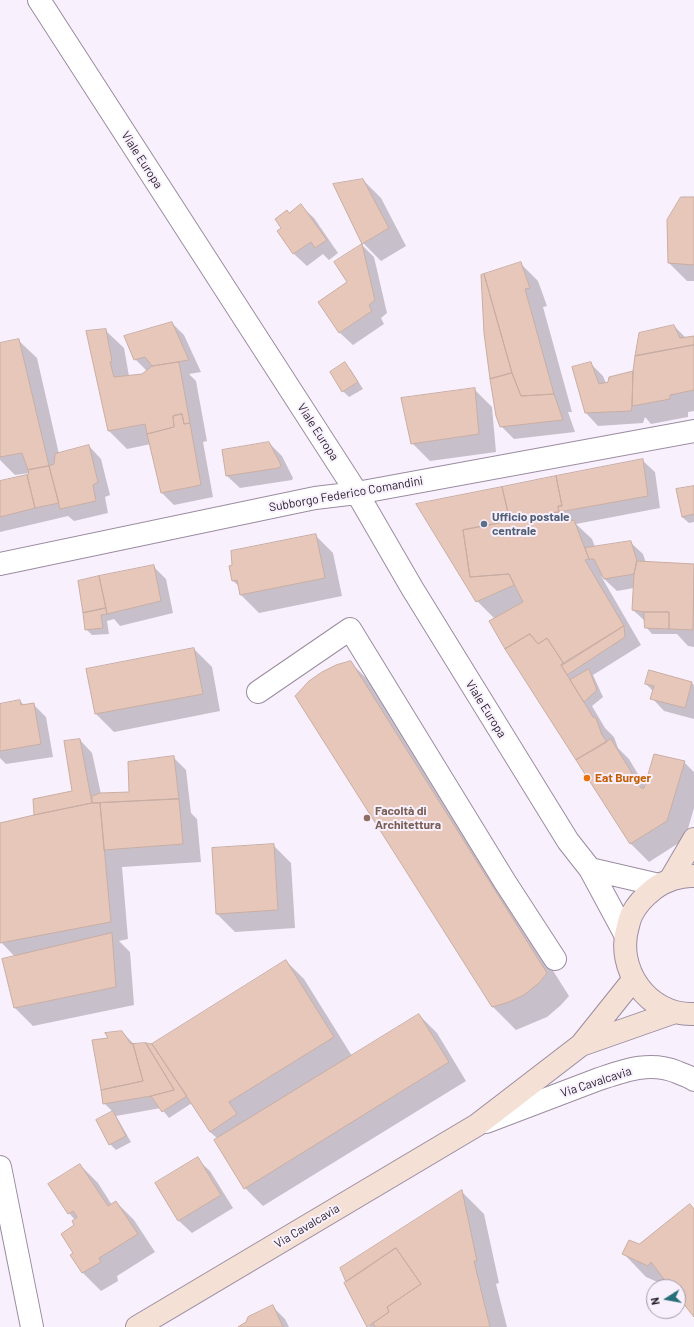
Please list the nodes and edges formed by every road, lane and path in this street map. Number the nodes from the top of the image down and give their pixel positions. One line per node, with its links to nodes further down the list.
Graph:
1 (39, 0): 3 (street, Viale Europa)
2 (694, 431): 3 (street, Subborgo Federico Comandini)
3 (358, 493): 4 (street, Subborgo Federico Comandini); 7 (street, Viale Europa)
4 (0, 564)
5 (258, 692): 11 (street)
6 (694, 839): 9 (main road)
7 (590, 869): 9 (street); 10 (street, Viale Europa)
8 (694, 876): 9 (main road)
9 (665, 882): 10 (main road)
10 (625, 934): 12 (main road)
11 (555, 959)
12 (633, 980): 13 (main road); 14 (main road, Via Cavalcavia)
13 (687, 1017): 14 (main road, Via Cavalcavia)
14 (581, 1045): 16 (main road, Via Cavalcavia)
15 (694, 1080): 16 (street, Via Cavalcavia)
16 (477, 1125): 19 (main road, Via Cavalcavia)
17 (0, 1167): 18 (street)
18 (32, 1327)
19 (137, 1327)

